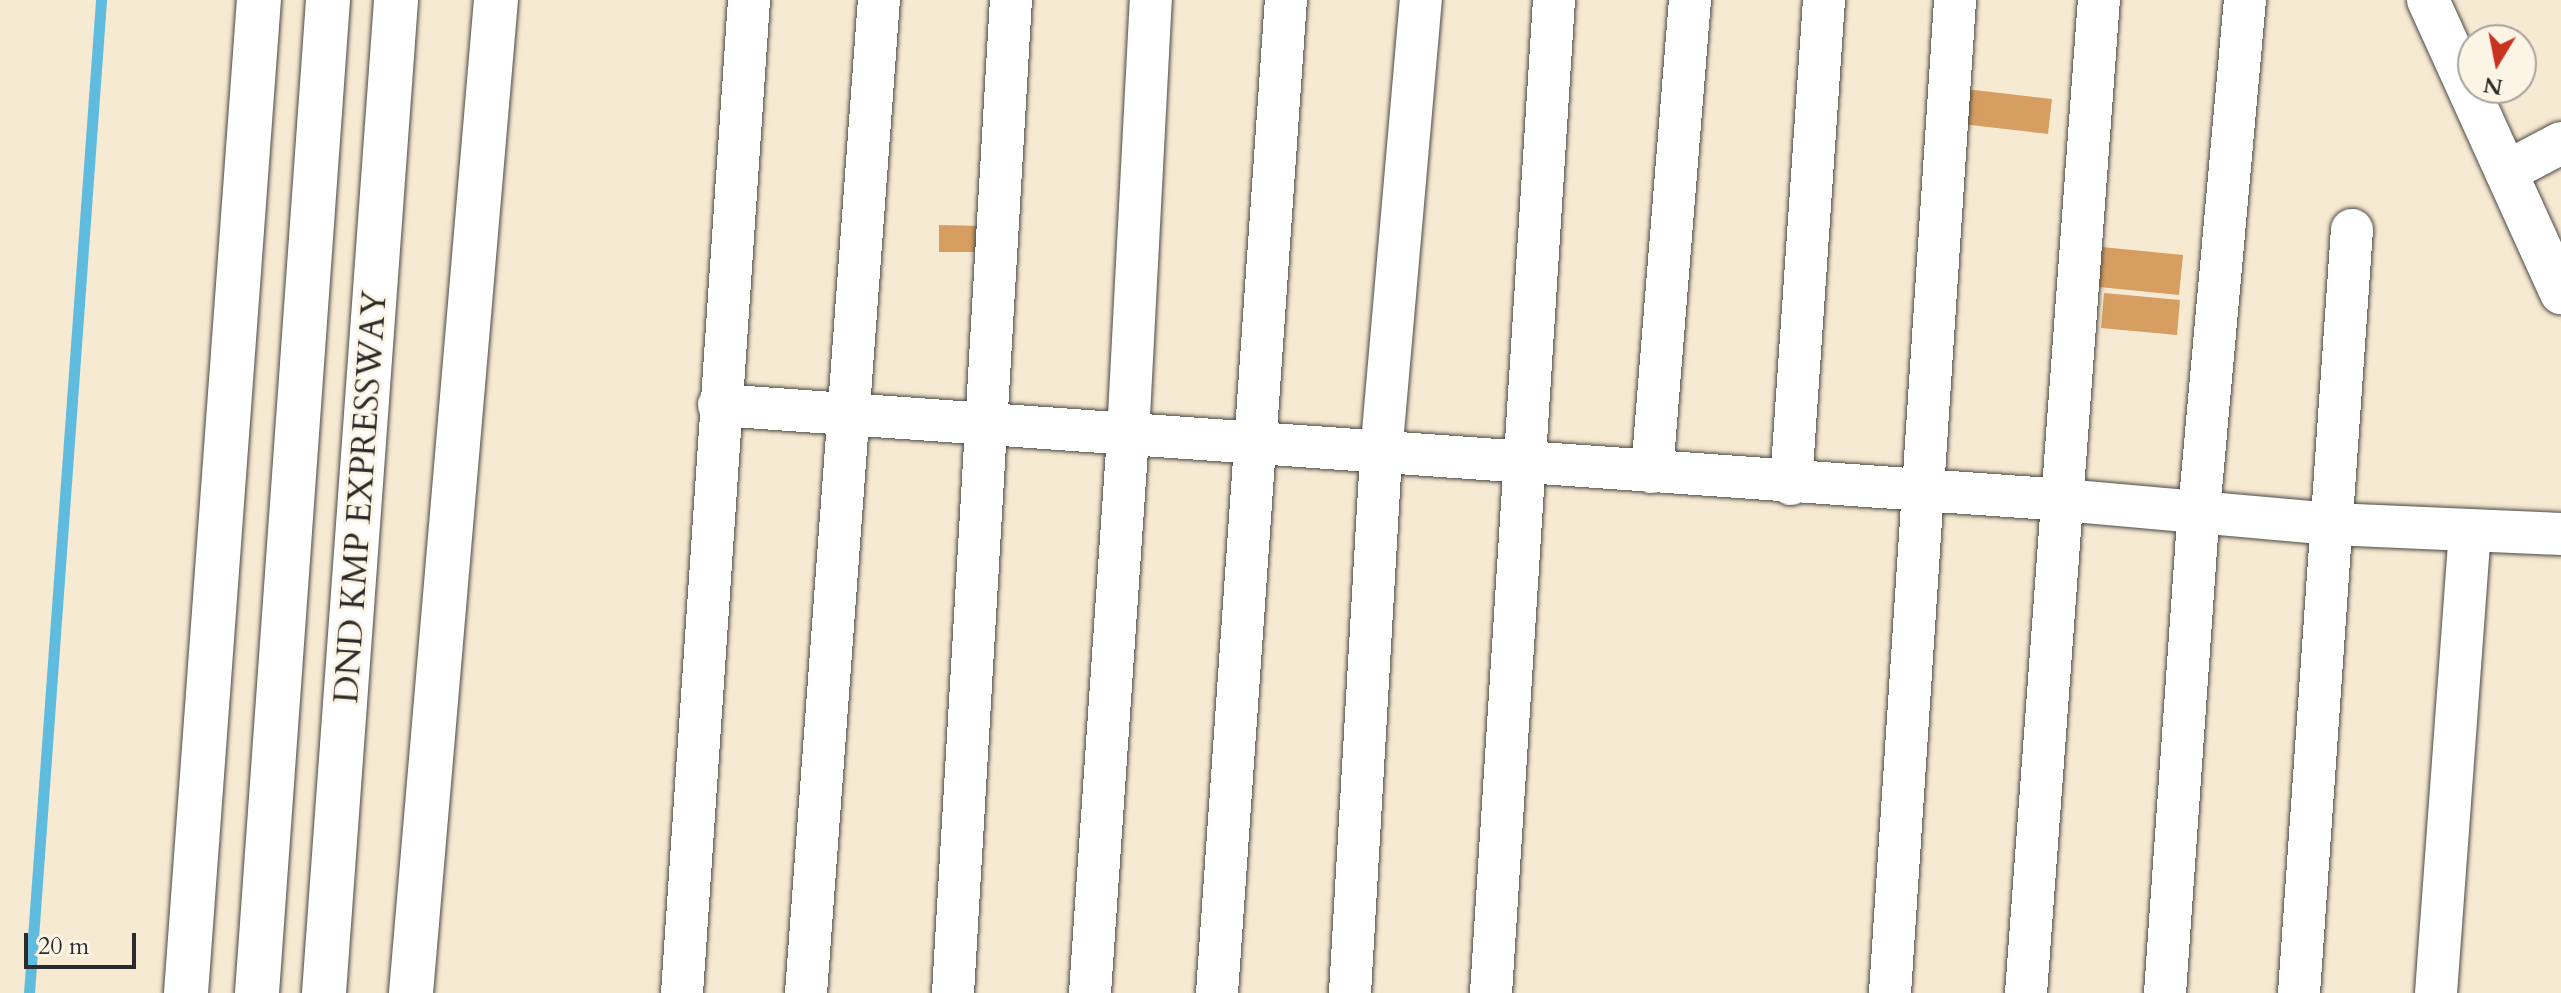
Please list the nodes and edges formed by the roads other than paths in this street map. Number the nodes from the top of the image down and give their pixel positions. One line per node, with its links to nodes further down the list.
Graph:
1 (259, 0): 37 (main road)
2 (328, 0): 38 (main road, DND KMP EXPRESSWAY)
3 (396, 0): 39 (main road, DND KMP EXPRESSWAY)
4 (496, 0): 40 (main road)
5 (749, 0): 22 (street)
6 (879, 0): 23 (street)
7 (1011, 0): 24 (street)
8 (1151, 0): 25 (street)
9 (1286, 0): 26 (street)
10 (1421, 0): 27 (street)
11 (1554, 0): 28 (street)
12 (1690, 0): 29 (street)
13 (1824, 0): 30 (street)
14 (1955, 0): 31 (street)
15 (2099, 0): 32 (street)
16 (2245, 0): 33 (street)
17 (2428, 0): 19 (street)
18 (2561, 143): 19 (street)
19 (2506, 172): 21 (street)
20 (2352, 230): 34 (street)
21 (2561, 293)
22 (719, 405): 23 (street); 41 (street)
23 (851, 416): 24 (street); 42 (street)
24 (983, 424): 25 (street); 43 (street)
25 (1128, 435): 26 (street); 44 (street)
26 (1255, 443): 27 (street); 45 (street)
27 (1381, 455): 28 (street); 46 (street)
28 (1526, 462): 29 (street); 47 (street)
29 (1652, 472): 30 (street)
30 (1791, 484): 31 (street)
31 (1920, 492): 32 (street); 48 (street)
32 (2063, 500): 33 (street); 49 (street)
33 (2199, 511): 34 (street); 50 (street)
34 (2332, 524): 35 (street); 51 (street)
35 (2470, 532): 36 (street); 52 (street)
36 (2561, 534)
37 (186, 993)
38 (257, 993)
39 (324, 993)
40 (411, 993)
41 (682, 993)
42 (806, 993)
43 (953, 993)
44 (1090, 993)
45 (1217, 993)
46 (1350, 993)
47 (1491, 993)
48 (1890, 993)
49 (2026, 993)
50 (2165, 993)
51 (2299, 993)
52 (2436, 993)

